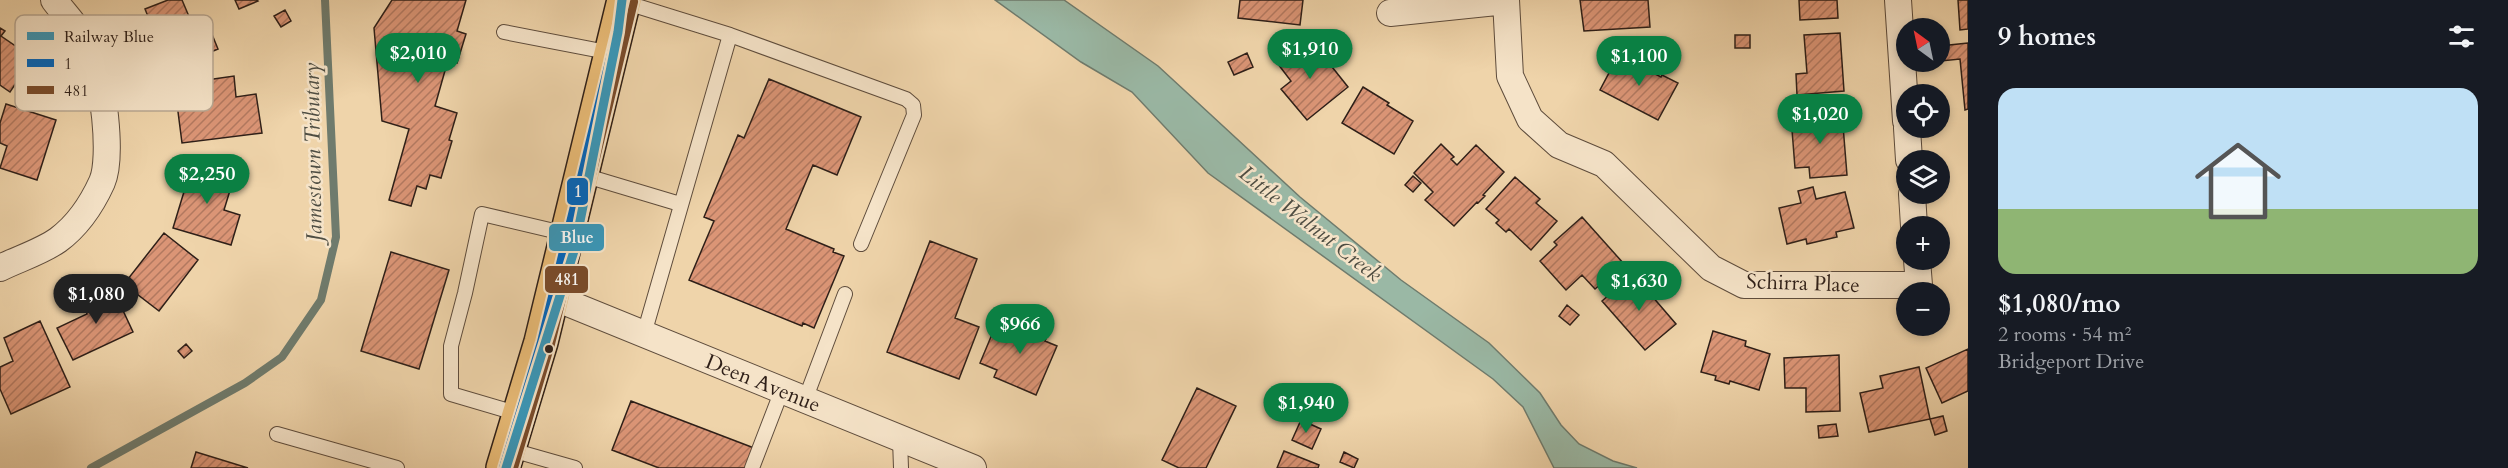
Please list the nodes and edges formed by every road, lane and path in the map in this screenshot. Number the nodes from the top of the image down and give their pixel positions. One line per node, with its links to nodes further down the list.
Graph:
1 (54, 0): 6 (street)
2 (1898, 0): 10 (street)
3 (624, 1): 8 (lane); 9 (main road)
4 (1506, 1): 5 (street); 17 (street, Schirra Place)
5 (1390, 13)
6 (66, 15)
7 (504, 32): 9 (lane)
8 (730, 35): 13 (lane); 15 (lane)
9 (612, 53): 12 (main road)
10 (1904, 84)
11 (104, 111): 16 (street)
12 (583, 175): 13 (lane); 14 (main road)
13 (680, 204): 20 (lane)
14 (569, 234): 19 (main road); 23 (lane)
15 (861, 244)
16 (0, 268)
17 (1917, 270)
18 (845, 294): 22 (lane)
19 (553, 297): 20 (street, Deen Avenue); 23 (main road)
20 (644, 334): 21 (street, Deen Avenue)
21 (782, 390): 22 (street, Deen Avenue); 29 (lane)
22 (805, 400): 25 (street, Deen Avenue)
23 (519, 414): 26 (main road)
24 (277, 434): 27 (lane)
25 (900, 438): 30 (lane); 31 (street, Deen Avenue)
26 (506, 459): 28 (lane)
27 (397, 468)
28 (575, 468)
29 (752, 468)
30 (901, 468)
31 (973, 468)

